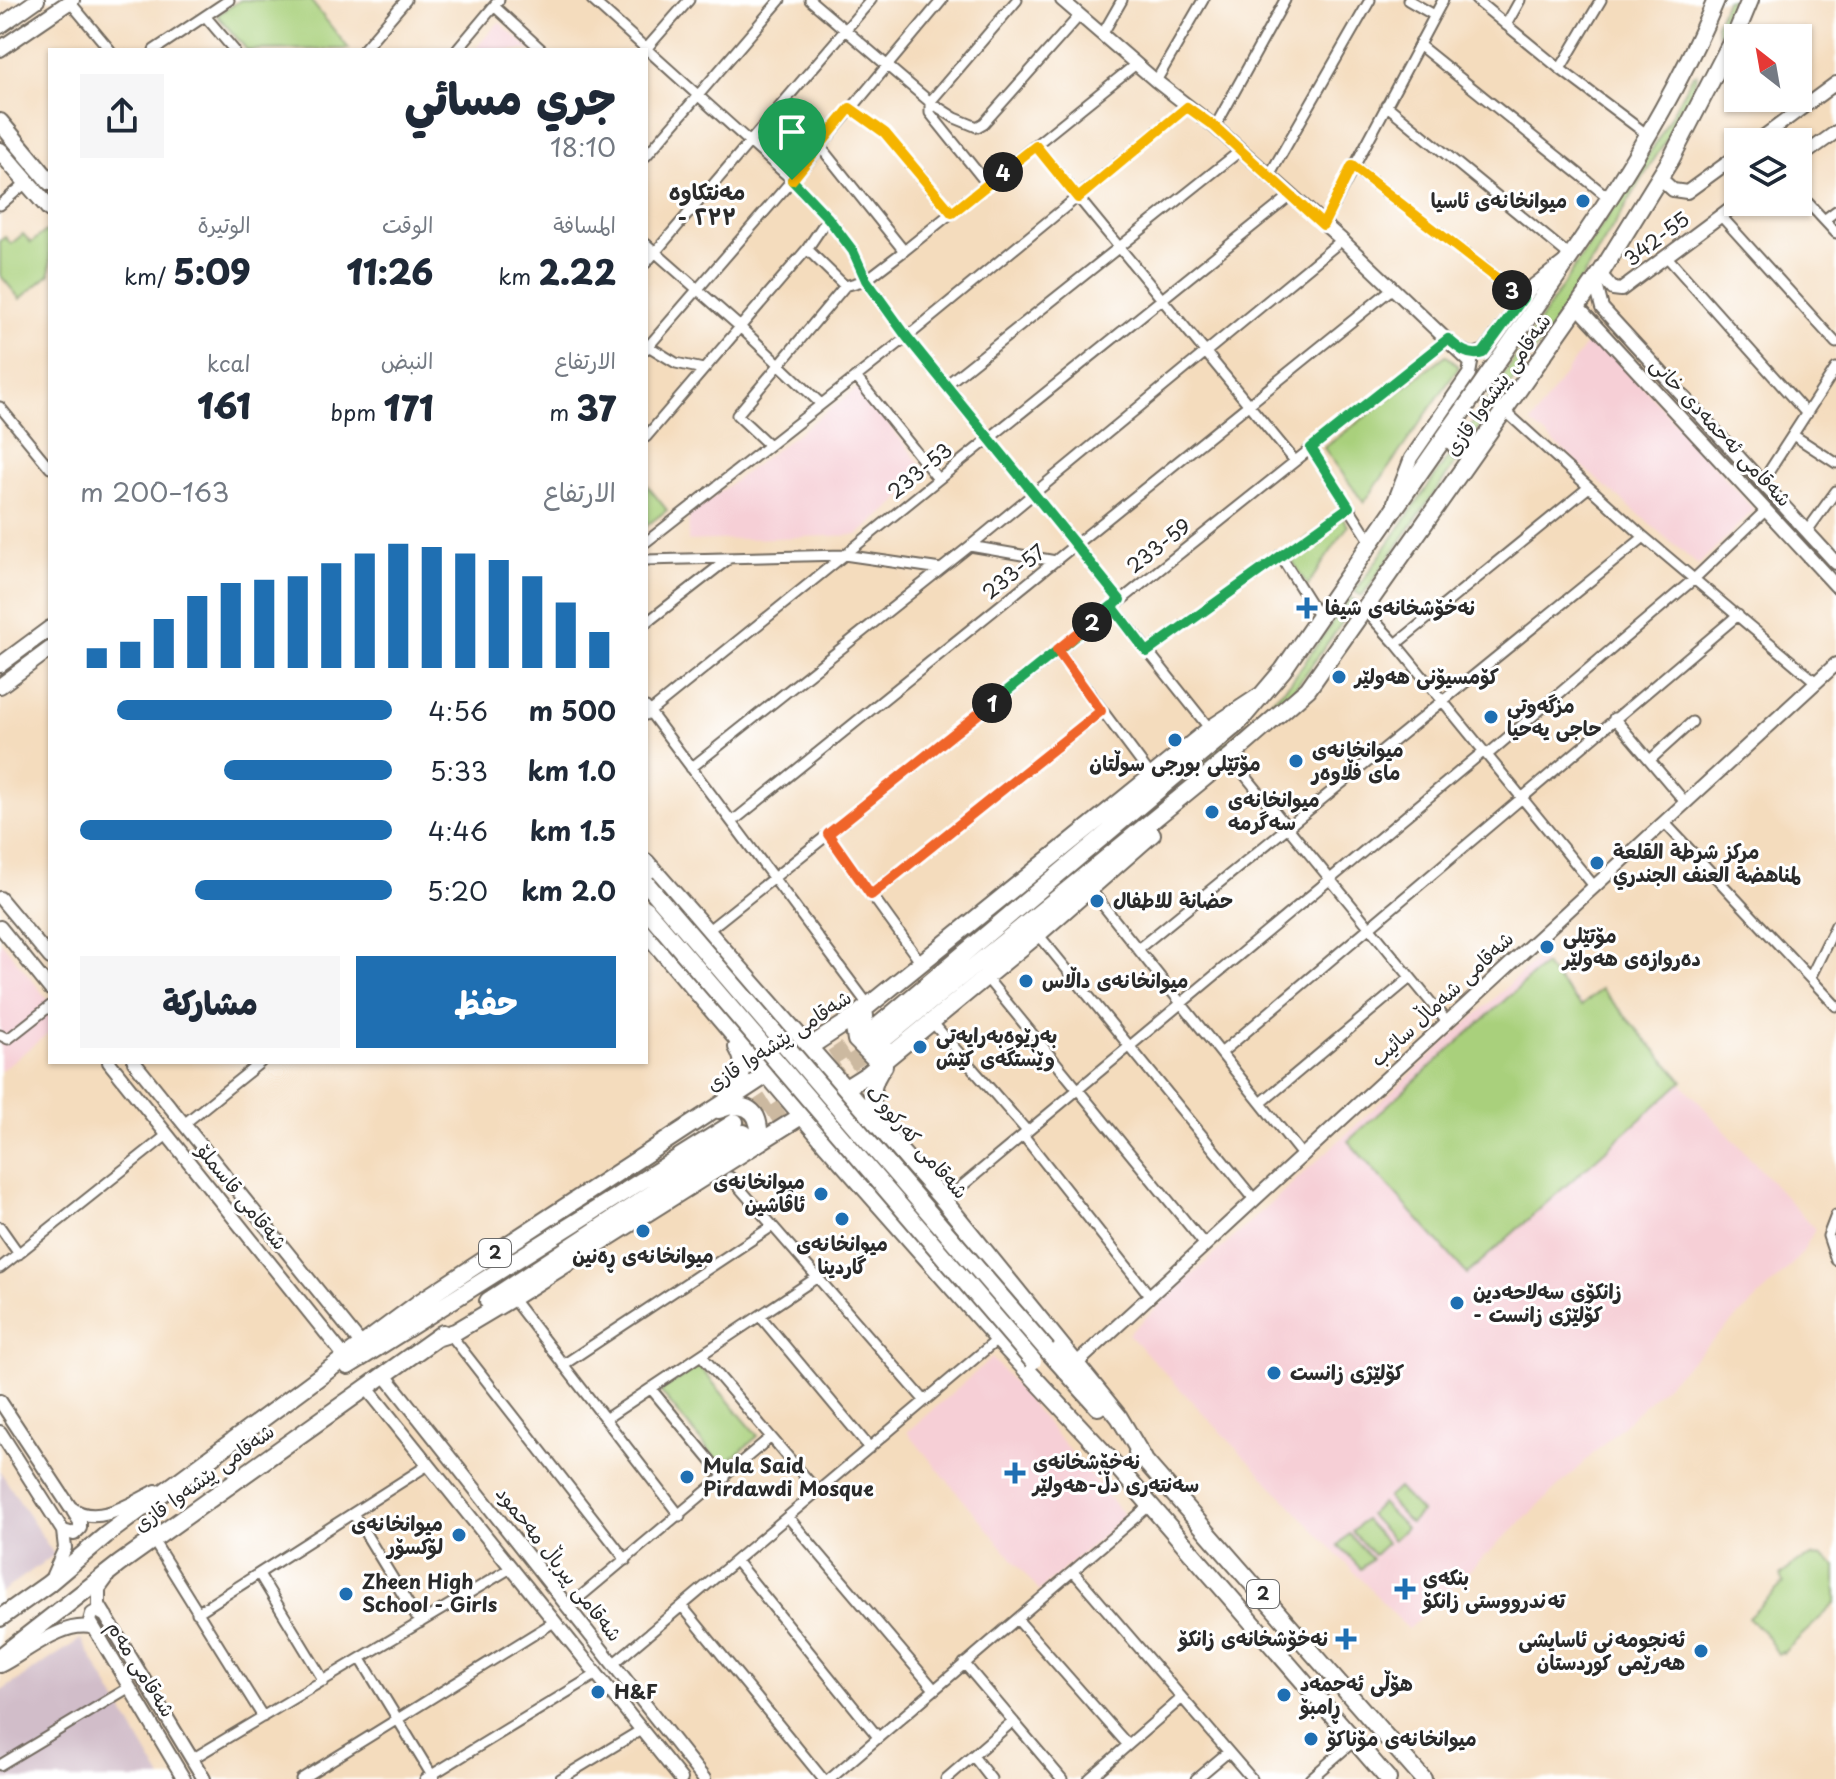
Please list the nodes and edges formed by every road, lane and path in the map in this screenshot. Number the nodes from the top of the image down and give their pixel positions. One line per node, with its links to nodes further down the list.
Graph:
1 (37, 0): 30 (main road)
2 (229, 0): 27 (street)
3 (406, 0): 38 (street)
4 (593, 0): 41 (street)
5 (689, 0): 42 (street)
6 (780, 0): 54 (street)
7 (810, 0): 31 (street)
8 (871, 0): 31 (street)
9 (942, 0): 49 (street)
10 (1017, 0): 55 (street)
11 (1062, 0): 25 (main road)
12 (1122, 0): 32 (street)
13 (1203, 0): 52 (street)
14 (1285, 0): 60 (street)
15 (1370, 0): 73 (street)
16 (1408, 0): 26 (street)
17 (1443, 0): 26 (street)
18 (1476, 0): 29 (street)
19 (1520, 0): 29 (street)
20 (1601, 0): 50 (street)
21 (1716, 0): 33 (highway, شەقامی پێشەوا قازی)
22 (1750, 0): 28 (highway, شەقامی پێشەوا قازی)
23 (71, 1): 35 (street); 43 (main road)
24 (497, 3): 39 (street); 40 (street)
25 (1080, 15): 32 (main road); 55 (street)
26 (1434, 15): 34 (street)
27 (205, 16): 36 (street); 37 (street)
28 (1739, 24)
29 (1506, 25): 50 (street)
30 (0, 26)
31 (845, 30): 49 (street); 64 (street)
32 (1102, 35): 47 (main road)
33 (1700, 38): 44 (highway); 48 (highway, شەقامی پێشەوا قازی)
34 (1419, 45): 56 (street); 81 (street)
35 (108, 48)
36 (157, 48)
37 (232, 48)
38 (365, 48)
39 (459, 48)
40 (540, 48)
41 (645, 48)
42 (647, 48)
43 (0, 49)
44 (1724, 49)
45 (648, 51): 54 (street)
46 (1724, 57): 51 (highway, شەقامی پێشەوا قازی)
47 (1136, 64): 52 (main road); 66 (street)
48 (1687, 64): 51 (highway); 63 (highway, شەقامی پێشەوا قازی)
49 (887, 65): 55 (street); 58 (street)
50 (1560, 69): 63 (street)
51 (1713, 78): 74 (highway, شەقامی پێشەوا قازی)
52 (1156, 81): 57 (main road)
53 (1836, 83): 61 (main road)
54 (697, 97): 64 (street); 70 (street)
55 (930, 102): 78 (street)
56 (1386, 105): 72 (street); 100 (street)
57 (1187, 107): 60 (main road); 80 (street)
58 (850, 108): 65 (street); 86 (street)
59 (0, 122): 75 (highway)
60 (1215, 127): 69 (main road)
61 (1775, 128)
62 (1836, 132): 67 (main road)
63 (1649, 136): 81 (highway, شەقامی پێشەوا قازی)
64 (749, 142): 76 (street); 98 (street)
65 (819, 145): 76 (street); 97 (street)
66 (1036, 146): 78 (street); 80 (street)
67 (1812, 149)
68 (0, 151): 77 (highway)
69 (1240, 151): 73 (main road); 95 (street)
70 (648, 154)
71 (1724, 165): 74 (main road, 342-55)
72 (1352, 166): 91 (street); 107 (street)
73 (1269, 176): 79 (main road)
74 (1660, 178): 102 (highway, شەقامی پێشەوا قازی)
75 (48, 180)
76 (792, 180): 89 (street); 106 (street)
77 (27, 182): 82 (street); 83 (highway)
78 (987, 184): 86 (street)
79 (1290, 196): 91 (main road); 108 (street, 233-53)
80 (1078, 198): 95 (street); 111 (street)
81 (1609, 198): 100 (highway, شەقامی پێشەوا قازی)
82 (0, 205)
83 (48, 207)
84 (1812, 207): 90 (street)
85 (1836, 211): 90 (street)
86 (952, 213): 97 (street)
87 (1724, 214): 88 (main road, 342-55)
88 (1721, 216): 99 (main road, 342-55); 113 (street)
89 (828, 218): 96 (street); 103 (street)
90 (1824, 220): 92 (street)
91 (1323, 225): 93 (main road)
92 (1836, 233)
93 (1342, 240): 105 (main road); 117 (street)
94 (648, 246): 98 (street)
95 (1119, 247): 108 (street); 122 (street)
96 (807, 249): 104 (street); 110 (street)
97 (904, 251): 103 (street)
98 (655, 252): 101 (street); 106 (street)
99 (1667, 257): 102 (main road, 342-55); 127 (street)
100 (1569, 258): 107 (main road); 128 (highway, شەقامی پێشەوا قازی)
101 (648, 261)
102 (1597, 277): 109 (highway, شەقامی پێشەوا قازی); 139 (main road, شەقامی ئەحمەدی خانی)
103 (866, 280): 104 (street); 111 (street)
104 (845, 286): 118 (street)
105 (1393, 288): 112 (main road); 124 (street, 233-57)
106 (697, 289): 110 (street); 114 (street)
107 (1523, 298): 116 (main road)
108 (1162, 300): 117 (street); 131 (street, 233-53)
109 (1577, 306): 126 (highway, شەقامی پێشەوا قازی); 144 (main road, شەقامی ئەحمەدی خانی)
110 (739, 326): 118 (street); 120 (street)
111 (907, 337): 121 (street); 122 (street)
112 (1448, 339): 116 (main road); 134 (street, 233-59)
113 (1836, 343)
114 (648, 347)
115 (648, 349): 120 (street)
116 (1459, 349): 145 (main road)
117 (1207, 352): 124 (street); 142 (street)
118 (779, 364): 123 (street); 133 (street)
119 (1836, 368): 127 (street)
120 (703, 369): 129 (street)
121 (856, 377): 123 (street); 138 (street)
122 (946, 385): 131 (street)
123 (821, 404): 133 (street)
124 (1249, 406): 135 (street); 151 (street, 233-57)
125 (0, 407): 137 (street)
126 (1504, 410): 132 (highway, شەقامی پێشەوا قازی); 140 (street)
127 (1807, 414): 130 (street)
128 (1453, 425): 132 (highway); 145 (highway, شەقامی پێشەوا قازی)
129 (648, 435)
130 (1793, 435): 136 (street); 139 (street)
131 (989, 439): 138 (street, 233-53); 142 (street)
132 (1481, 443): 162 (highway, شەقامی پێشەوا قازی)
133 (769, 445): 148 (street)
134 (1311, 448): 135 (street, 233-59); 143 (street)
135 (1295, 461): 161 (street, 233-59)
136 (1836, 463)
137 (48, 466)
138 (938, 479): 152 (street, 233-53)
139 (1762, 482): 146 (main road, شەقامی ئەحمەدی خانی)
140 (1589, 487): 147 (street); 167 (street)
141 (1836, 491): 146 (street)
142 (1034, 493): 150 (street); 151 (street)
143 (1349, 507): 149 (street); 153 (street)
144 (1766, 510): 159 (street); 160 (main road, شەقامی ئەحمەدی خانی)
145 (1391, 514): 149 (highway, شەقامی پێشەوا قازی)
146 (1807, 531): 157 (main road, شەقامی ئەحمەدی خانی)
147 (1644, 537): 159 (street); 176 (street)
148 (648, 540)
149 (1371, 542): 164 (highway, شەقامی پێشەوا قازی)
150 (970, 546): 156 (street); 158 (street)
151 (1076, 546): 156 (street, 233-57); 161 (street)
152 (844, 555): 155 (street); 158 (street); 177 (street, 233-53)
153 (1280, 555): 164 (street); 170 (street)
154 (648, 560): 155 (street)
155 (727, 560): 165 (street)
156 (1056, 561): 190 (street, 233-57)
157 (1836, 563)
158 (941, 569): 186 (street)
159 (1694, 579): 163 (street); 183 (street)
160 (1836, 586)
161 (1116, 603): 169 (street, 233-59); 170 (street)
162 (1364, 609): 167 (street); 184 (highway, شەقامی پێشەوا قازی)
163 (1738, 615): 173 (street); 180 (street)
164 (1319, 617): 175 (highway, شەقامی پێشەوا قازی)
165 (648, 621)
166 (48, 629): 172 (main road)
167 (1396, 644): 176 (street)
168 (48, 650): 174 (main road)
169 (1057, 650): 178 (street); 193 (street, 233-59)
170 (1147, 652): 182 (street)
171 (1836, 664): 173 (main road, شەقامی شەماڵ سائیب)
172 (0, 665)
173 (1816, 682): 189 (main road, شەقامی شەماڵ سائیب)
174 (0, 686)
175 (1260, 696): 182 (highway, شەقامی پێشەوا قازی); 184 (highway, شەقامی پێشەوا قازی)
176 (1441, 699): 183 (street); 192 (street)
177 (648, 710)
178 (1101, 711): 187 (street); 200 (street)
179 (648, 712): 186 (street)
180 (1614, 718): 185 (street); 188 (street)
181 (1692, 722): 185 (street)
182 (1210, 729): 187 (highway, شەقامی پێشەوا قازی)
183 (1485, 753): 188 (street); 196 (street)
184 (1230, 757): 192 (street); 199 (highway, شەقامی پێشەوا قازی)
185 (1650, 760): 189 (street)
186 (691, 768): 190 (street)
187 (1152, 777): 211 (highway, شەقامی پێشەوا قازی)
188 (1522, 799): 198 (street); 205 (street)
189 (1685, 802): 191 (main road, شەقامی شەماڵ سائیب)
190 (732, 822): 195 (street)
191 (1664, 822): 198 (main road, شەقامی شەماڵ سائیب); 214 (street)
192 (1287, 826): 196 (street); 209 (street)
193 (828, 834): 195 (street, 233-59); 200 (street)
194 (648, 864): 206 (highway)
195 (773, 878): 206 (street, 233-59); 219 (street)
196 (1330, 879): 205 (street); 217 (street)
197 (648, 885): 286 (highway, شەقامی کەرکووک, bridge)
198 (1594, 886): 223 (main road, شەقامی شەماڵ سائیب)
199 (1090, 889): 208 (highway, شەقامی پێشەوا قازی); 209 (street)
200 (871, 895): 211 (street)
201 (0, 898): 210 (main road)
202 (648, 911): 288 (highway, bridge)
203 (1836, 925): 214 (street)
204 (0, 927): 215 (main road)
205 (1370, 929): 213 (street); 231 (street)
206 (706, 932): 216 (highway)
207 (648, 934): 218 (highway)
208 (1038, 934): 212 (highway, شەقامی پێشەوا قازی); 229 (street)
209 (1138, 949): 217 (street)
210 (48, 956)
211 (917, 966): 219 (highway, شەقامی پێشەوا قازی); 228 (highway)
212 (985, 976): 222 (highway, شەقامی پێشەوا قازی); 238 (street)
213 (1410, 978): 223 (street); 239 (street)
214 (1810, 978): 220 (street)
215 (48, 987)
216 (758, 989): 218 (highway); 225 (highway)
217 (1181, 1003): 229 (street); 231 (street)
218 (707, 1004): 224 (highway)
219 (869, 1006): 226 (highway, شەقامی پێشەوا قازی)
220 (1836, 1006)
221 (48, 1008): 227 (street)
222 (932, 1022): 228 (highway, شەقامی پێشەوا قازی); 244 (street)
223 (1447, 1022): 249 (main road, شەقامی شەماڵ سائیب)
224 (726, 1028): 235 (highway); 241 (highway)
225 (795, 1030): 226 (highway); 230 (highway, شەقامی کەرکووک)
226 (837, 1030): 230 (highway, شەقامی پێشەوا قازی)
227 (0, 1035)
228 (906, 1044): 237 (highway, شەقامی پێشەوا قازی); 243 (highway)
229 (1129, 1046): 238 (street); 252 (street)
230 (810, 1052): 235 (highway, شەقامی پێشەوا قازی); 236 (highway); 237 (highway, شەقامی کەرکووک)
231 (1221, 1053): 239 (street)
232 (111, 1064): 245 (main road, شەقامی قاسملۆ)
233 (136, 1064): 242 (main road, شەقامی قاسملۆ)
234 (259, 1064): 242 (street)
235 (774, 1076): 236 (highway); 240 (highway); 241 (highway, شەقامی پێشەوا قازی / 2)
236 (806, 1082): 237 (highway, 2); 240 (highway)
237 (838, 1088): 240 (highway, شەقامی پێشەوا قازی); 243 (highway, شەقامی کەرکووک / 2)
238 (1077, 1089): 244 (street); 257 (street)
239 (1261, 1103): 249 (street)
240 (802, 1112): 246 (highway, شەقامی پێشەوا قازی); 247 (highway)
241 (696, 1120): 250 (highway); 269 (highway, شەقامی پێشەوا قازی / 2)
242 (184, 1124): 261 (main road, شەقامی قاسملۆ)
243 (882, 1131): 248 (highway, شەقامی کەرکووک / 2)
244 (1025, 1133): 253 (street); 264 (street)
245 (167, 1135): 258 (street); 263 (main road, شەقامی قاسملۆ)
246 (743, 1135): 247 (highway, 2); 250 (highway, شەقامی پێشەوا قازی / 2); 267 (highway, شەقامی پێشەوا قازی); 277 (highway, شەقامی پێشەوا قازی)
247 (827, 1145): 251 (highway, 2)
248 (896, 1148): 251 (highway); 253 (highway, شەقامی کەرکووک / 2)
249 (1302, 1155): 252 (main road, شەقامی شەماڵ سائیب)
250 (726, 1172): 256 (street); 265 (highway, شەقامی پێشەوا قازی / 2)
251 (860, 1183): 268 (highway, 2)
252 (1254, 1199): 257 (main road, شەقامی شەماڵ سائیب)
253 (944, 1201): 272 (highway, شەقامی کەرکووک / 2)
254 (1836, 1215): 259 (street)
255 (0, 1227): 258 (street)
256 (771, 1227): 262 (street); 273 (street)
257 (1205, 1245): 264 (main road, شەقامی شەماڵ سائیب)
258 (19, 1254): 260 (street)
259 (1836, 1260)
260 (0, 1268)
261 (304, 1273): 263 (main road); 269 (main road, شەقامی قاسملۆ)
262 (816, 1278): 266 (street); 279 (street)
263 (288, 1286): 271 (main road, شەقامی قاسملۆ)
264 (1150, 1296): 272 (main road, شەقامی شەماڵ سائیب)
265 (512, 1298): 267 (highway, شەقامی پێشەوا قازی / 2); 273 (street)
266 (760, 1316): 270 (street); 285 (street)
267 (443, 1336): 274 (highway, شەقامی پێشەوا قازی / 2); 299 (street)
268 (998, 1339): 279 (street); 288 (highway, 2)
269 (361, 1344): 271 (highway, شەقامی پێشەوا قازی / 2)
270 (701, 1355): 276 (street); 284 (street)
271 (345, 1357): 277 (highway, شەقامی پێشەوا قازی / 2)
272 (1076, 1364): 286 (highway, شەقامی کەرکووک / 2)
273 (563, 1365): 281 (street)
274 (384, 1374): 275 (highway, شەقامی پێشەوا قازی / 2); 280 (main road, شەقامی پیرباڵ مەحمود)
275 (366, 1387): 282 (main road, شەقامی پیرباڵ مەحمود); 298 (highway, شەقامی پێشەوا قازی / 2)
276 (652, 1390): 281 (street); 290 (street)
277 (299, 1394): 289 (highway, شەقامی پێشەوا قازی / 2)
278 (0, 1401): 293 (main road)
279 (925, 1401): 285 (street)
280 (413, 1412): 282 (main road); 307 (main road, شەقامی پیرباڵ مەحمود)
281 (605, 1419): 295 (street)
282 (396, 1425): 287 (main road, شەقامی پیرباڵ مەحمود)
283 (0, 1432): 297 (main road)
284 (771, 1437): 290 (street); 291 (street)
285 (870, 1448): 291 (street)
286 (1144, 1459): 319 (highway, شەقامی کەرکووک / 2)
287 (428, 1465): 294 (street); 302 (main road, شەقامی پیرباڵ مەحمود)
288 (1119, 1469): 292 (highway, 2)
289 (191, 1472): 293 (main road); 305 (highway, شەقامی پێشەوا قازی / 2)
290 (725, 1478): 295 (street)
291 (818, 1492): 296 (street)
292 (1150, 1505): 303 (street); 323 (highway, 2)
293 (70, 1507): 297 (main road)
294 (353, 1513): 304 (street); 313 (street)
295 (680, 1516): 299 (street)
296 (788, 1517): 300 (street); 325 (street)
297 (63, 1531): 305 (main road)
298 (153, 1540): 301 (highway, شەقامی پێشەوا قازی / 2); 308 (street)
299 (626, 1560): 307 (street)
300 (736, 1561): 306 (street); 333 (street)
301 (119, 1564): 310 (main road, شەقامی مەم); 315 (highway, شەقامی پێشەوا قازی / 2)
302 (511, 1568): 312 (main road, شەقامی پیرباڵ مەحمود); 313 (street)
303 (1073, 1571): 311 (street); 326 (street)
304 (259, 1574): 308 (street); 322 (street)
305 (48, 1584): 309 (highway, شەقامی پێشەوا قازی / 2)
306 (682, 1606): 318 (street); 347 (street)
307 (568, 1607): 318 (main road, شەقامی پیرباڵ مەحمود)
308 (197, 1613): 328 (street)
309 (0, 1618)
310 (108, 1619): 314 (main road); 338 (main road, شەقامی مەم)
311 (1017, 1619): 317 (street); 335 (street)
312 (554, 1622): 321 (main road, شەقامی پیرباڵ مەحمود); 329 (street)
313 (420, 1623): 316 (street)
314 (94, 1628): 320 (main road, شەقامی مەم); 324 (main road, شەقامی مەم)
315 (0, 1657)
316 (361, 1659): 322 (street); 329 (street)
317 (964, 1663): 325 (street); 331 (street)
318 (613, 1664): 346 (main road, شەقامی پیرباڵ مەحمود)
319 (1324, 1664): 323 (highway); 327 (highway, شەقامی کەرکووک / 2)
320 (0, 1666)
321 (597, 1674): 332 (main road, شەقامی پیرباڵ مەحمود); 340 (street)
322 (324, 1681): 328 (street)
323 (1305, 1683): 330 (highway, 2)
324 (130, 1687): 339 (street); 341 (main road, شەقامی مەم)
325 (934, 1689): 333 (street)
326 (1182, 1698): 335 (street); 336 (street)
327 (1355, 1701): 330 (highway); 357 (highway, شەقامی کەرکووک / 2)
328 (263, 1717): 338 (street)
329 (397, 1718): 340 (street); 343 (street)
330 (1335, 1718): 334 (highway, 2)
331 (1013, 1721): 337 (street); 351 (street)
332 (641, 1730): 344 (street); 345 (main road, شەقامی پیرباڵ مەحمود)
333 (878, 1737): 348 (street)
334 (1355, 1740): 355 (street); 356 (highway, 2)
335 (1128, 1745): 352 (street)
336 (1228, 1752): 353 (street); 354 (street)
337 (973, 1756): 349 (street); 350 (street)
338 (192, 1759): 342 (main road, شەقامی مەم)
339 (0, 1765)
340 (430, 1778)
341 (184, 1779)
342 (204, 1779)
343 (302, 1779)
344 (560, 1779)
345 (681, 1779)
346 (704, 1779)
347 (823, 1779)
348 (830, 1779)
349 (946, 1779)
350 (991, 1779)
351 (1062, 1779)
352 (1089, 1779)
353 (1196, 1779)
354 (1252, 1779)
355 (1310, 1779)
356 (1388, 1779)
357 (1423, 1779)

